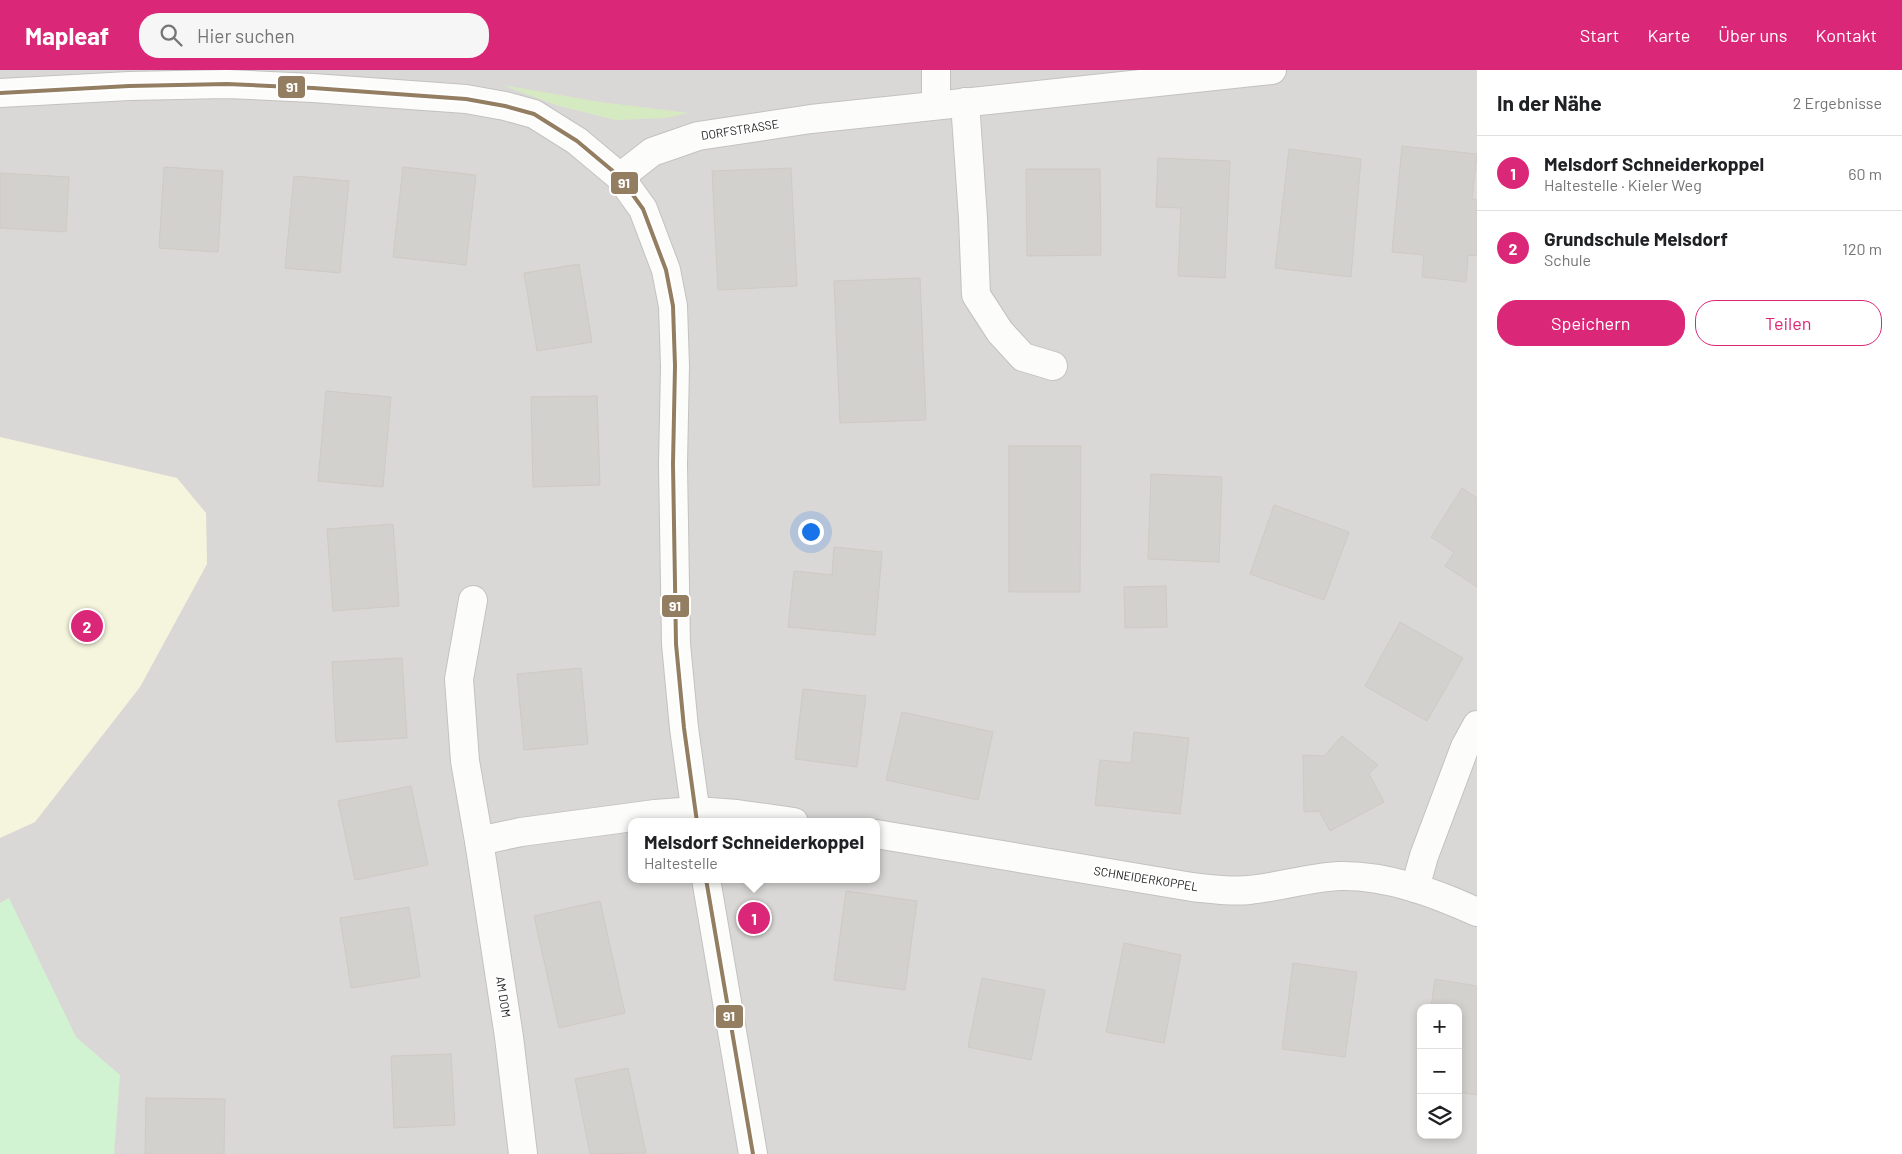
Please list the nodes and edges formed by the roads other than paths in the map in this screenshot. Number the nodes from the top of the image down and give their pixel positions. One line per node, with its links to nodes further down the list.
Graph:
1 (936, 70): 5 (street)
2 (1272, 70): 4 (street, DORFSTRASSE)
3 (0, 93): 6 (street)
4 (964, 102): 5 (street, DORFSTRASSE); 7 (street)
5 (936, 105): 6 (street, DORFSTRASSE)
6 (620, 177): 10 (street)
7 (1053, 366)
8 (473, 600): 13 (street, AM DOM)
9 (1477, 725): 15 (street)
10 (696, 817): 11 (street); 13 (street)
11 (766, 818)
12 (880, 835): 15 (street, SCHNEIDERKOPPEL)
13 (479, 841): 17 (street, AM DOM)
14 (707, 883): 18 (street)
15 (1415, 888): 16 (street, SCHNEIDERKOPPEL)
16 (1477, 912)
17 (523, 1154)
18 (753, 1154)

